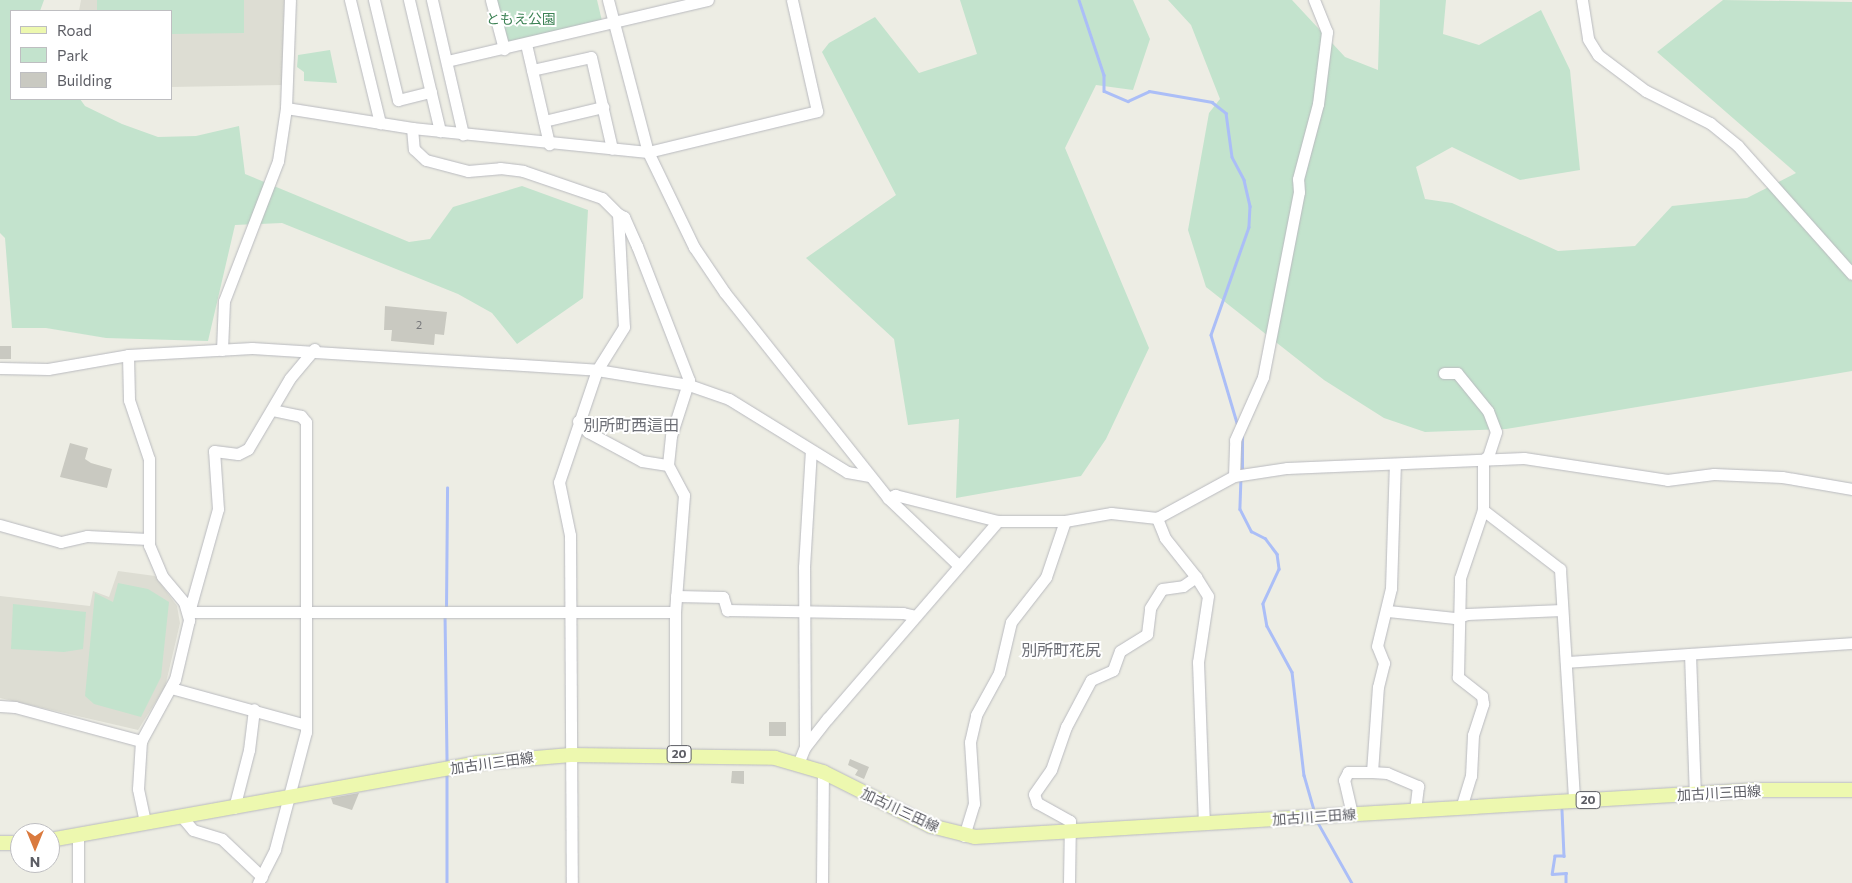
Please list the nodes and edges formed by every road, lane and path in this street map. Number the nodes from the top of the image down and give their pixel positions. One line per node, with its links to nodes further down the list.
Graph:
1 (290, 0): 19 (street)
2 (350, 0): 21 (street)
3 (374, 0): 17 (street)
4 (409, 0): 17 (street)
5 (432, 0): 15 (street)
6 (492, 0): 14 (street)
7 (608, 0): 12 (street)
8 (708, 0): 12 (street)
9 (792, 0): 27 (street)
10 (1314, 0): 44 (street)
11 (1582, 0): 29 (street)
12 (614, 22): 13 (street); 27 (street)
13 (526, 44): 14 (street); 16 (street)
14 (504, 49): 15 (street)
15 (447, 61): 24 (street)
16 (532, 70): 18 (street); 20 (street)
17 (431, 92): 23 (street)
18 (603, 107): 20 (street); 26 (street)
19 (286, 108): 21 (street); 31 (street)
20 (544, 121): 25 (street)
21 (380, 122): 22 (street)
22 (412, 128): 23 (street); 28 (street)
23 (440, 131): 24 (street)
24 (463, 134): 25 (street)
25 (549, 144): 26 (street)
26 (612, 149): 27 (street)
27 (648, 152): 43 (street)
28 (618, 214): 34 (street); 36 (street)
29 (1852, 274)
30 (314, 349): 31 (street); 34 (street); 37 (street)
31 (222, 350): 32 (street)
32 (128, 356): 33 (street); 52 (street)
33 (0, 368)
34 (598, 370): 36 (street); 38 (street)
35 (1444, 373): 40 (street)
36 (689, 385): 39 (street); 42 (street)
37 (272, 410): 58 (street); 59 (street)
38 (578, 420): 42 (street); 60 (street)
39 (811, 450): 43 (street); 62 (street)
40 (1483, 460): 41 (street); 45 (street); 47 (street)
41 (1395, 464): 44 (street); 57 (street)
42 (668, 465): 55 (street)
43 (870, 476): 46 (street)
44 (1234, 476): 48 (street)
45 (1852, 488)
46 (888, 498): 49 (street); 53 (street)
47 (1483, 510): 56 (street); 64 (street)
48 (1156, 518): 50 (street); 54 (street)
49 (998, 521): 50 (street); 53 (street)
50 (1065, 522): 92 (street)
51 (0, 525): 52 (street)
52 (148, 539): 58 (street)
53 (958, 565): 63 (street)
54 (1196, 577): 89 (street); 90 (street)
55 (676, 596): 61 (street); 62 (street)
56 (1562, 610): 64 (street); 67 (street)
57 (1388, 611): 64 (street); 78 (street)
58 (189, 612): 59 (street); 68 (street)
59 (305, 612): 60 (street); 71 (street)
60 (571, 612): 61 (street); 75 (street)
61 (675, 612): 74 (street)
62 (804, 612): 63 (street); 73 (street)
63 (915, 616): 73 (street)
64 (1460, 616): 84 (street)
65 (1852, 644): 66 (street)
66 (1690, 654): 67 (street); 80 (street)
67 (1566, 662): 82 (street)
68 (171, 688): 70 (street); 72 (street)
69 (0, 706): 72 (street)
70 (254, 709): 71 (street); 83 (street)
71 (306, 725): 81 (street)
72 (141, 742): 88 (street)
73 (805, 747): 76 (street)
74 (675, 754): 75 (main road, 加古川三田線 / 20); 76 (main road, 加古川三田線 / 20)
75 (571, 755): 81 (main road, 加古川三田線 / 20); 96 (street)
76 (798, 764): 77 (main road, 加古川三田線 / 20)
77 (823, 772): 92 (main road, 加古川三田線 / 20); 97 (street)
78 (1372, 772): 85 (street); 86 (street)
79 (1852, 790): 80 (main road, 加古川三田線 / 20)
80 (1695, 794): 82 (main road, 加古川三田線 / 20)
81 (288, 798): 83 (main road, 加古川三田線 / 20); 94 (street)
82 (1574, 801): 84 (main road, 加古川三田線 / 20)
83 (234, 808): 87 (main road, 加古川三田線 / 20)
84 (1461, 808): 85 (main road, 加古川三田線 / 20)
85 (1415, 811): 86 (main road, 加古川三田線 / 20)
86 (1352, 814): 89 (main road, 加古川三田線 / 20)
87 (182, 817): 88 (main road, 加古川三田線 / 20); 94 (street)
88 (145, 823): 91 (main road, 加古川三田線 / 20)
89 (1204, 824): 90 (main road, 加古川三田線 / 20)
90 (1069, 830): 92 (main road, 加古川三田線 / 20); 98 (street)
91 (78, 836): 93 (main road, 加古川三田線 / 20); 95 (street)
92 (964, 836)
93 (60, 839)
94 (260, 880)
95 (78, 883)
96 (572, 883)
97 (822, 883)
98 (1069, 883)

